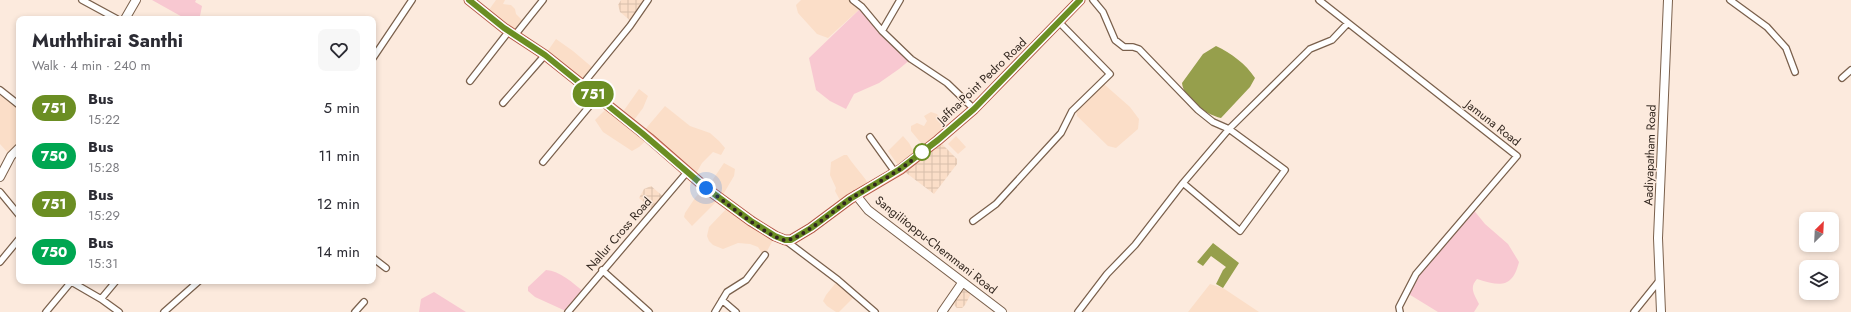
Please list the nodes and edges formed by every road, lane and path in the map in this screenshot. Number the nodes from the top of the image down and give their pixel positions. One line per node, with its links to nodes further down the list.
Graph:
1 (82, 0): 15 (street)
2 (136, 0): 16 (street)
3 (412, 0): 21 (street)
4 (468, 0): 14 (main road)
5 (543, 0): 20 (street)
6 (648, 0): 27 (street)
7 (853, 0): 19 (street)
8 (900, 0): 19 (street)
9 (1080, 0): 17 (main road, Jaffna-Point Pedro Road)
10 (1093, 0): 33 (street)
11 (1319, 0): 18 (street, Jamuna Road)
12 (1668, 0): 52 (street, Aadiyapatham Road)
13 (1730, 0): 24 (street)
14 (478, 3): 20 (main road)
15 (111, 16)
16 (126, 16)
17 (1059, 22): 32 (main road, Jaffna-Point Pedro Road); 44 (street)
18 (1348, 23): 33 (street); 73 (street, Jamuna Road)
19 (882, 31): 32 (street)
20 (512, 33): 22 (main road); 26 (street)
21 (376, 54)
22 (545, 55): 27 (main road); 31 (street)
23 (1851, 70): 25 (street)
24 (1795, 72)
25 (1842, 78)
26 (470, 81)
27 (582, 85): 29 (main road)
28 (0, 90): 30 (street)
29 (597, 97): 36 (street); 37 (main road)
30 (16, 103)
31 (502, 103)
32 (974, 109): 38 (main road, Jaffna-Point Pedro Road)
33 (1229, 129): 40 (street); 40 (street)
34 (870, 137): 38 (street)
35 (16, 151): 39 (street)
36 (543, 162)
37 (688, 172): 45 (main road); 51 (street, Nallur Cross Road)
38 (895, 172): 42 (main road, Jaffna-Point Pedro Road)
39 (0, 177)
40 (1183, 183): 61 (street)
41 (0, 192): 43 (street)
42 (856, 195): 45 (main road, Jaffna-Point Pedro Road); 53 (street, Sangilitoppu-Chemmani Road)
43 (16, 211)
44 (973, 221)
45 (785, 240): 70 (street)
46 (16, 243): 49 (street)
47 (765, 255): 59 (street)
48 (376, 260): 50 (street)
49 (0, 262)
50 (386, 268)
51 (602, 270): 66 (street, Nallur Cross Road); 67 (street)
52 (1659, 281): 74 (street); 75 (street, Aadiyapatham Road)
53 (962, 283): 71 (street); 72 (street, Sangilitoppu-Chemmani Road)
54 (69, 284): 62 (street)
55 (75, 284): 58 (street)
56 (114, 284): 58 (street)
57 (196, 284): 64 (street)
58 (101, 299): 63 (street)
59 (722, 300): 68 (street); 69 (street)
60 (364, 302): 65 (street)
61 (1081, 310)
62 (46, 312)
63 (119, 312)
64 (164, 312)
65 (355, 312)
66 (568, 312)
67 (649, 312)
68 (715, 312)
69 (736, 312)
70 (875, 312)
71 (942, 312)
72 (1002, 312)
73 (1400, 312)
74 (1634, 312)
75 (1661, 312)

